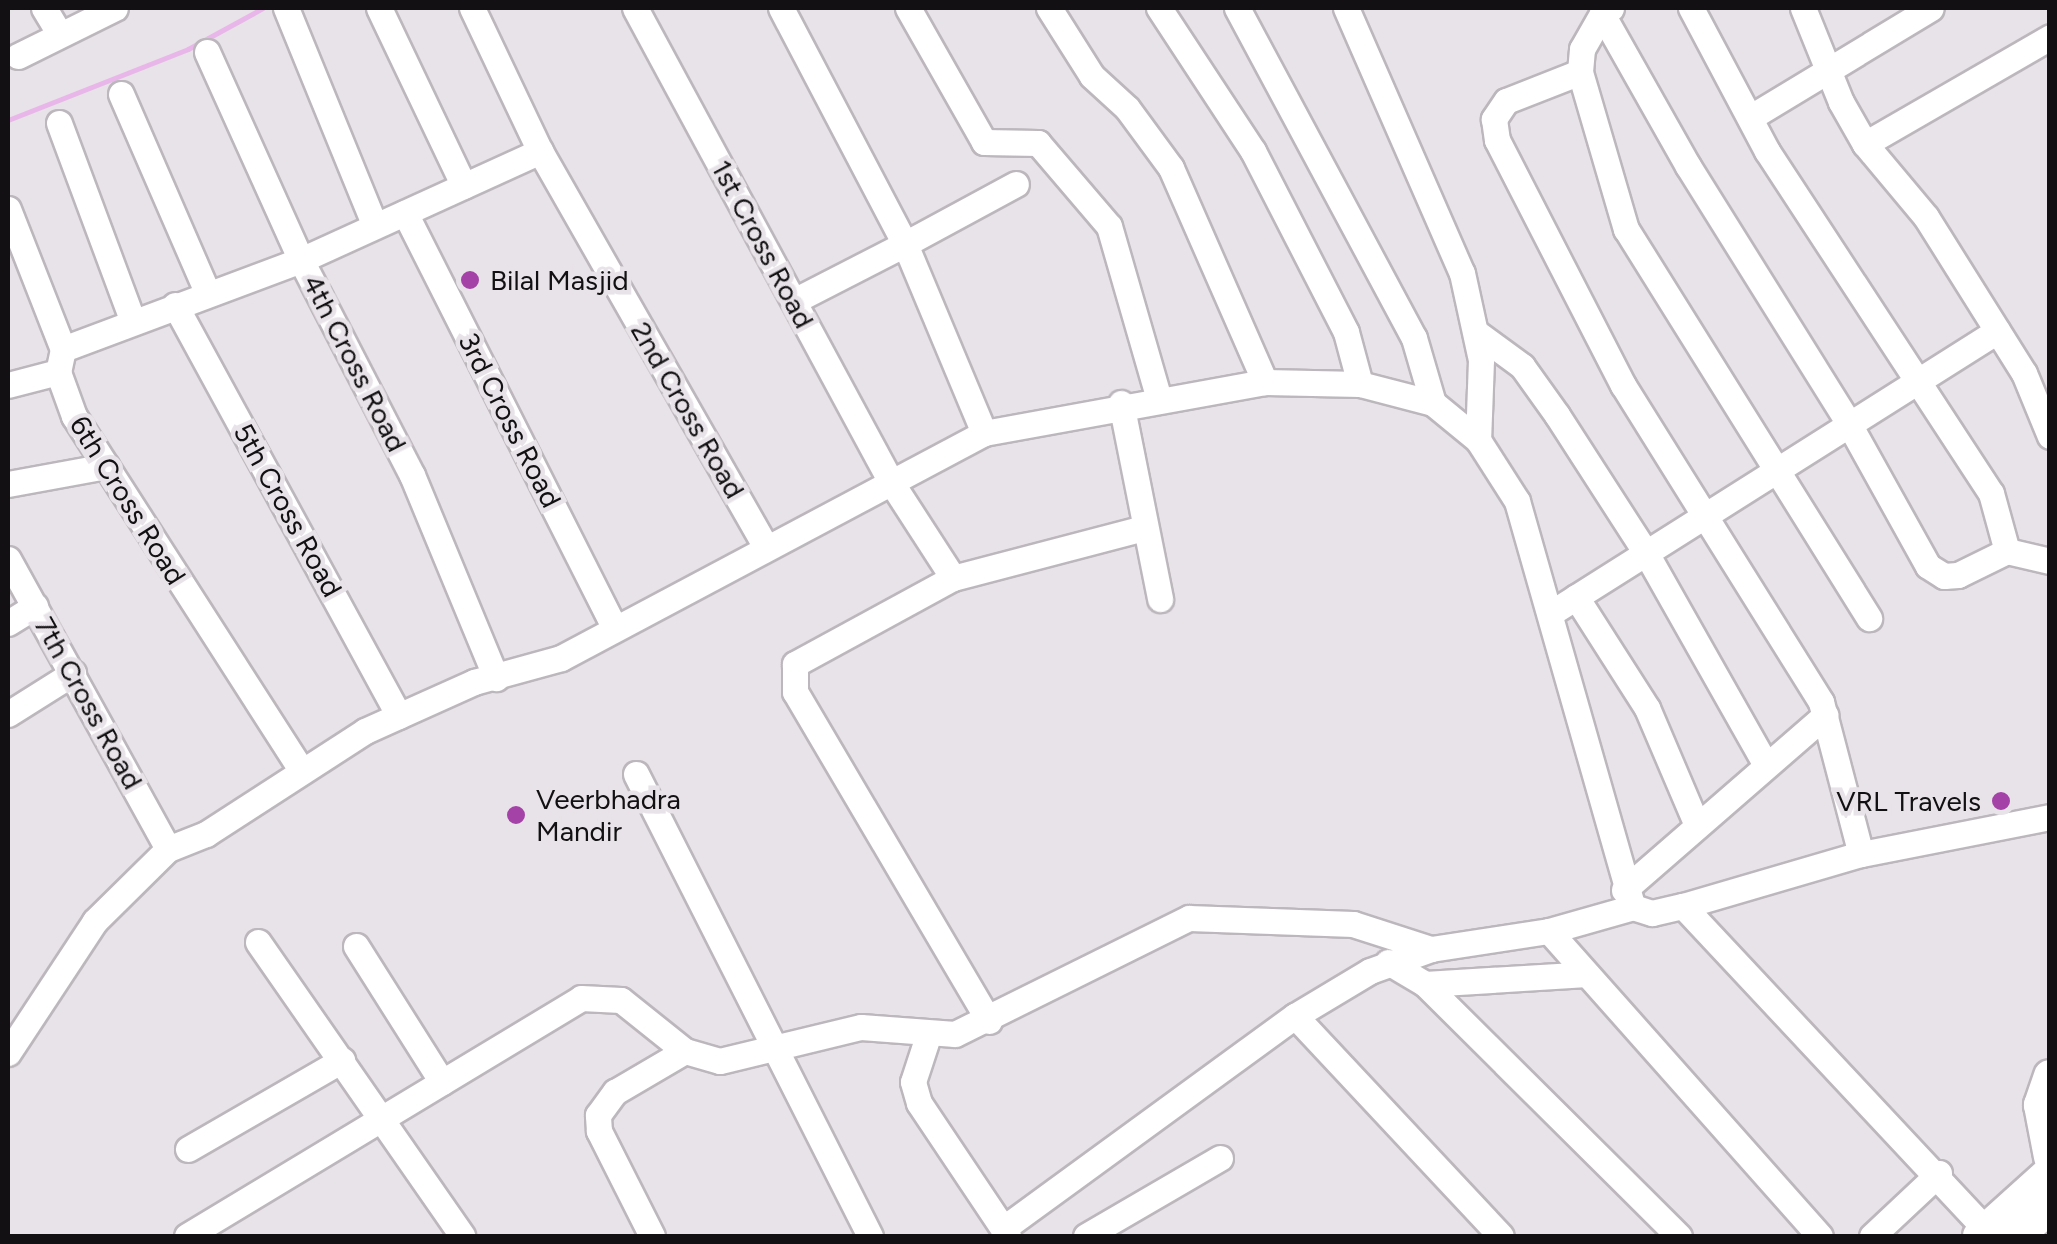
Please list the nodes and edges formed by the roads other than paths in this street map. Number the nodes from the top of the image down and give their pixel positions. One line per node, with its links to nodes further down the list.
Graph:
1 (44, 8): 17 (street)
2 (116, 8): 17 (street)
3 (379, 8): 29 (street)
4 (472, 8): 27 (street, 2nd Cross Road)
5 (635, 8): 36 (street, 1st Cross Road)
6 (782, 8): 33 (street)
7 (908, 8): 46 (street)
8 (1050, 8): 43 (street)
9 (1159, 8): 44 (street)
10 (1238, 8): 47 (street)
11 (1346, 8): 40 (street)
12 (1691, 8): 24 (street)
13 (1803, 8): 21 (street)
14 (287, 9): 32 (street)
15 (1606, 11): 22 (street); 49 (street)
16 (1917, 12): 21 (street)
17 (60, 36): 20 (street)
18 (2050, 37): 26 (street)
19 (207, 52): 34 (street, 4th Cross Road)
20 (18, 56)
21 (1828, 71): 24 (street); 26 (street)
22 (1580, 72): 54 (street); 57 (street)
23 (122, 94): 35 (street)
24 (1750, 118): 42 (street)
25 (59, 124): 38 (street)
26 (1864, 144): 39 (street)
27 (540, 151): 29 (street); 59 (street, 2nd Cross Road)
28 (1016, 184): 33 (street)
29 (464, 186): 31 (street)
30 (8, 209): 41 (street, 6th Cross Road)
31 (405, 213): 32 (street); 71 (street, 3rd Cross Road)
32 (375, 226): 34 (street)
33 (905, 244): 36 (street); 50 (street)
34 (301, 260): 35 (street); 73 (street, 4th Cross Road)
35 (208, 294): 37 (street)
36 (794, 301): 55 (street, 1st Cross Road)
37 (176, 305): 38 (street); 75 (street, 5th Cross Road)
38 (133, 322): 41 (street)
39 (1997, 330): 42 (street); 51 (street)
40 (1477, 333): 52 (street); 61 (street)
41 (60, 360): 45 (street); 53 (street, 6th Cross Road)
42 (1919, 380): 49 (street); 60 (street)
43 (1265, 382): 44 (street); 46 (street)
44 (1360, 384): 47 (street)
45 (8, 385)
46 (1158, 396): 48 (street)
47 (1433, 402): 52 (street)
48 (1121, 403): 50 (street); 58 (street)
49 (1850, 424): 54 (street); 60 (street)
50 (984, 432): 55 (street)
51 (2050, 436)
52 (1478, 440): 68 (street)
53 (106, 466): 56 (street); 78 (street, 6th Cross Road)
54 (1777, 470): 57 (street); 69 (street)
55 (891, 482): 59 (street); 64 (street, 1st Cross Road)
56 (8, 484)
57 (1706, 515): 61 (street); 76 (street)
58 (1143, 528): 64 (street); 66 (street)
59 (766, 547): 71 (street)
60 (2007, 551): 63 (street)
61 (1646, 553): 65 (street); 77 (street)
62 (8, 559): 67 (street, 7th Cross Road)
63 (2050, 561)
64 (954, 578): 94 (street)
65 (1576, 597): 68 (street); 81 (street)
66 (1160, 599)
67 (35, 606): 70 (street); 72 (street, 7th Cross Road)
68 (1550, 613): 84 (street)
69 (1868, 618)
70 (8, 622)
71 (614, 628): 73 (street)
72 (73, 674): 74 (street); 82 (street, 7th Cross Road)
73 (496, 678): 75 (street)
74 (8, 714)
75 (399, 716): 78 (street)
76 (1825, 716): 77 (street); 83 (street)
77 (1766, 765): 81 (street)
78 (301, 769): 82 (street)
79 (636, 774): 96 (street)
80 (2050, 818): 83 (street)
81 (1697, 826): 84 (street)
82 (168, 849): 98 (street)
83 (1861, 854): 85 (street)
84 (1629, 899): 85 (street); 86 (street)
85 (1683, 906): 107 (street)
86 (1549, 932): 89 (street); 91 (street)
87 (258, 942): 99 (street)
88 (356, 946): 101 (street)
89 (1431, 949): 90 (street); 94 (street)
90 (1388, 962): 92 (street); 93 (street)
91 (1587, 974): 92 (street); 118 (street)
92 (1425, 984): 117 (street)
93 (1295, 1016): 109 (street); 116 (street)
94 (989, 1021): 95 (street)
95 (928, 1036): 96 (street); 109 (street)
96 (778, 1049): 97 (street); 114 (street)
97 (686, 1051): 101 (street); 113 (street)
98 (8, 1053)
99 (342, 1060): 102 (street); 103 (street)
100 (2050, 1076): 104 (main road)
101 (442, 1082): 102 (street)
102 (384, 1120): 111 (street); 112 (street)
103 (188, 1149)
104 (2050, 1157)
105 (1220, 1158): 115 (street)
106 (2050, 1172): 110 (main road)
107 (1939, 1173): 110 (street); 119 (street)
108 (2050, 1206): 110 (main road)
109 (1006, 1232)
110 (1994, 1234)
111 (187, 1236)
112 (462, 1236)
113 (652, 1236)
114 (870, 1236)
115 (1086, 1236)
116 (1501, 1236)
117 (1679, 1236)
118 (1820, 1236)
119 (1872, 1236)

